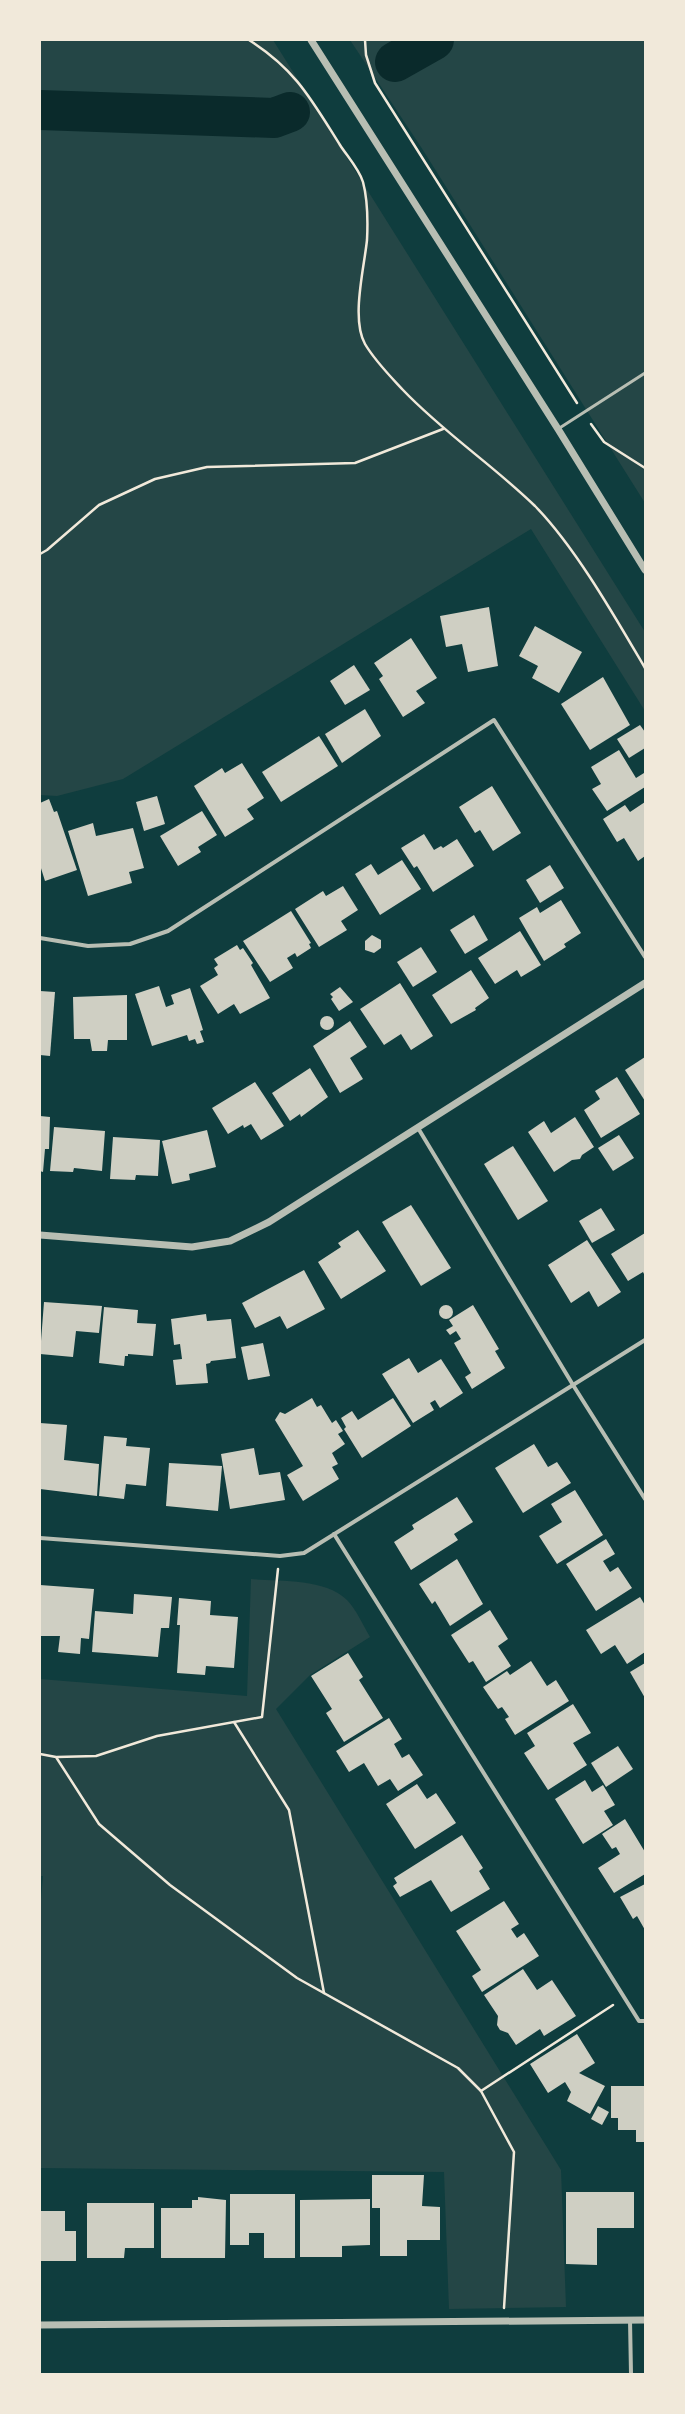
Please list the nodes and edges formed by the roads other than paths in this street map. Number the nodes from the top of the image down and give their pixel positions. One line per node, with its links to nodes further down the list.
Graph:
1 (311, 40): 3 (street)
2 (645, 373): 3 (lane)
3 (558, 429): 4 (street)
4 (645, 570)
5 (40, 938): 6 (street)
6 (645, 957)
7 (645, 984): 8 (street)
8 (418, 1128): 9 (street); 11 (street)
9 (40, 1235)
10 (645, 1340): 11 (street)
11 (573, 1385): 12 (street); 13 (street)
12 (645, 1499)
13 (334, 1534): 14 (street); 15 (street)
14 (40, 1538)
15 (645, 2021)
16 (630, 2320): 17 (street); 18 (street); 19 (street)
17 (645, 2320)
18 (40, 2325)
19 (630, 2374)

